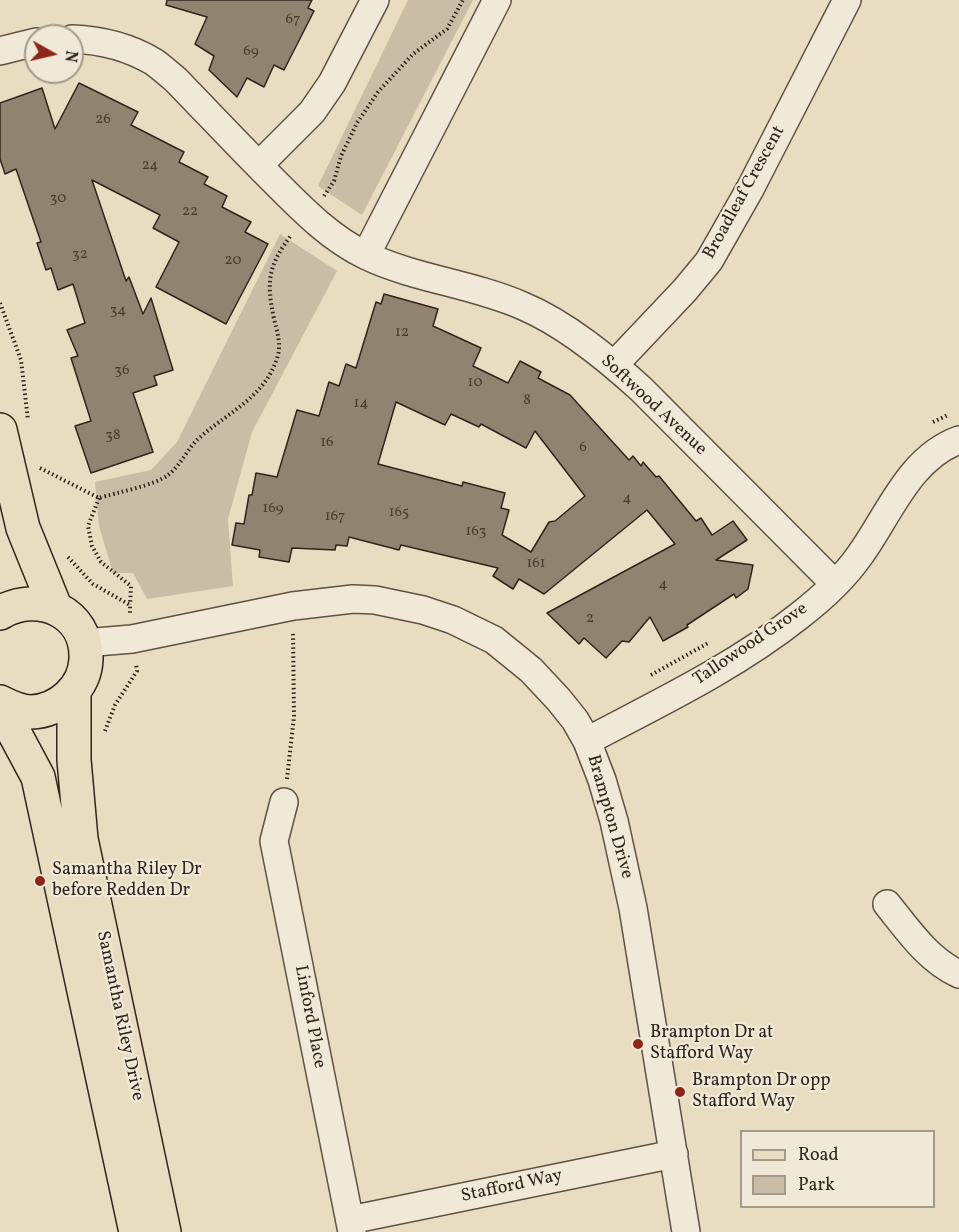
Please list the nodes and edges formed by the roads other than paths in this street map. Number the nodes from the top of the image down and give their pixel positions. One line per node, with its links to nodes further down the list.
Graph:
1 (375, 0): 7 (street)
2 (497, 0): 8 (street)
3 (847, 0): 9 (street, Broadleaf Crescent)
4 (84, 40): 7 (street, Softwood Avenue)
5 (24, 45): 6 (street)
6 (0, 51)
7 (259, 165): 8 (street, Softwood Avenue)
8 (366, 255): 9 (street, Softwood Avenue)
9 (614, 365): 12 (street, Softwood Avenue)
10 (15, 430): 13 (main road)
11 (959, 440): 12 (street, Tallowood Grove)
12 (835, 584): 18 (street, Tallowood Grove)
13 (55, 607): 14 (main road); 15 (main road)
14 (0, 613)
15 (84, 642): 16 (main road); 18 (street, Brampton Drive)
16 (74, 691): 17 (main road); 25 (main road, Samantha Riley Drive)
17 (0, 704): 24 (main road, Samantha Riley Drive)
18 (587, 741): 22 (street, Brampton Drive)
19 (285, 802): 23 (street, Linford Place)
20 (887, 904): 21 (street)
21 (959, 974)
22 (674, 1154): 23 (street, Stafford Way); 26 (street, Brampton Drive)
23 (351, 1226)
24 (136, 1232)
25 (164, 1232)
26 (686, 1232)

